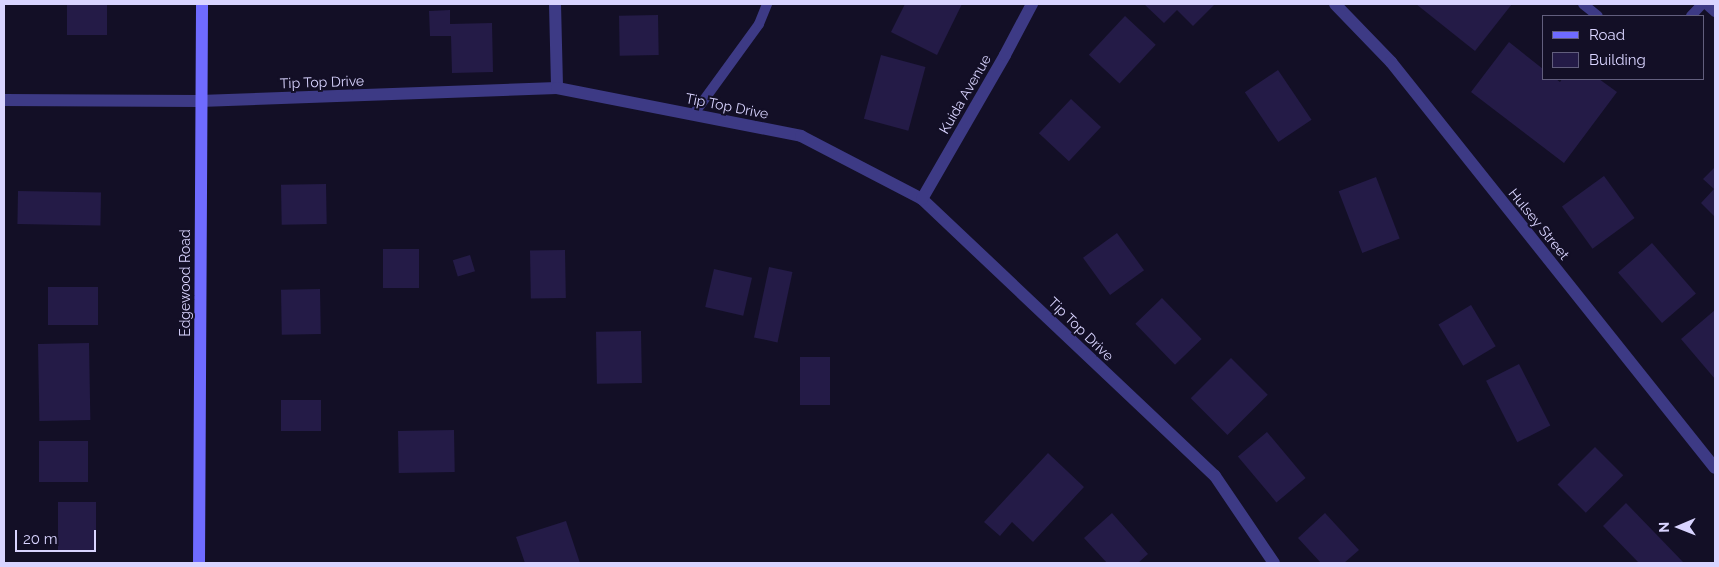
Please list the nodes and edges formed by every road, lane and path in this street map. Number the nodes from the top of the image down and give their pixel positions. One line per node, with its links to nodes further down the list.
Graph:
1 (202, 4): 13 (street, Edgewood Road)
2 (555, 4): 11 (street)
3 (766, 4): 14 (lane)
4 (1032, 4): 15 (street, Kuida Avenue)
5 (1335, 4): 16 (street, Hulsey Street)
6 (1583, 4): 9 (lane)
7 (1704, 4): 8 (lane); 10 (lane)
8 (1715, 12)
9 (1597, 15)
10 (1692, 15)
11 (557, 88): 13 (street, Tip Top Drive); 14 (street, Tip Top Drive)
12 (4, 100): 13 (street, Tip Top Drive)
13 (200, 101): 17 (street, Edgewood Road)
14 (693, 115): 15 (street, Tip Top Drive)
15 (922, 199): 18 (street, Tip Top Drive)
16 (1715, 468)
17 (199, 563)
18 (1274, 563)

